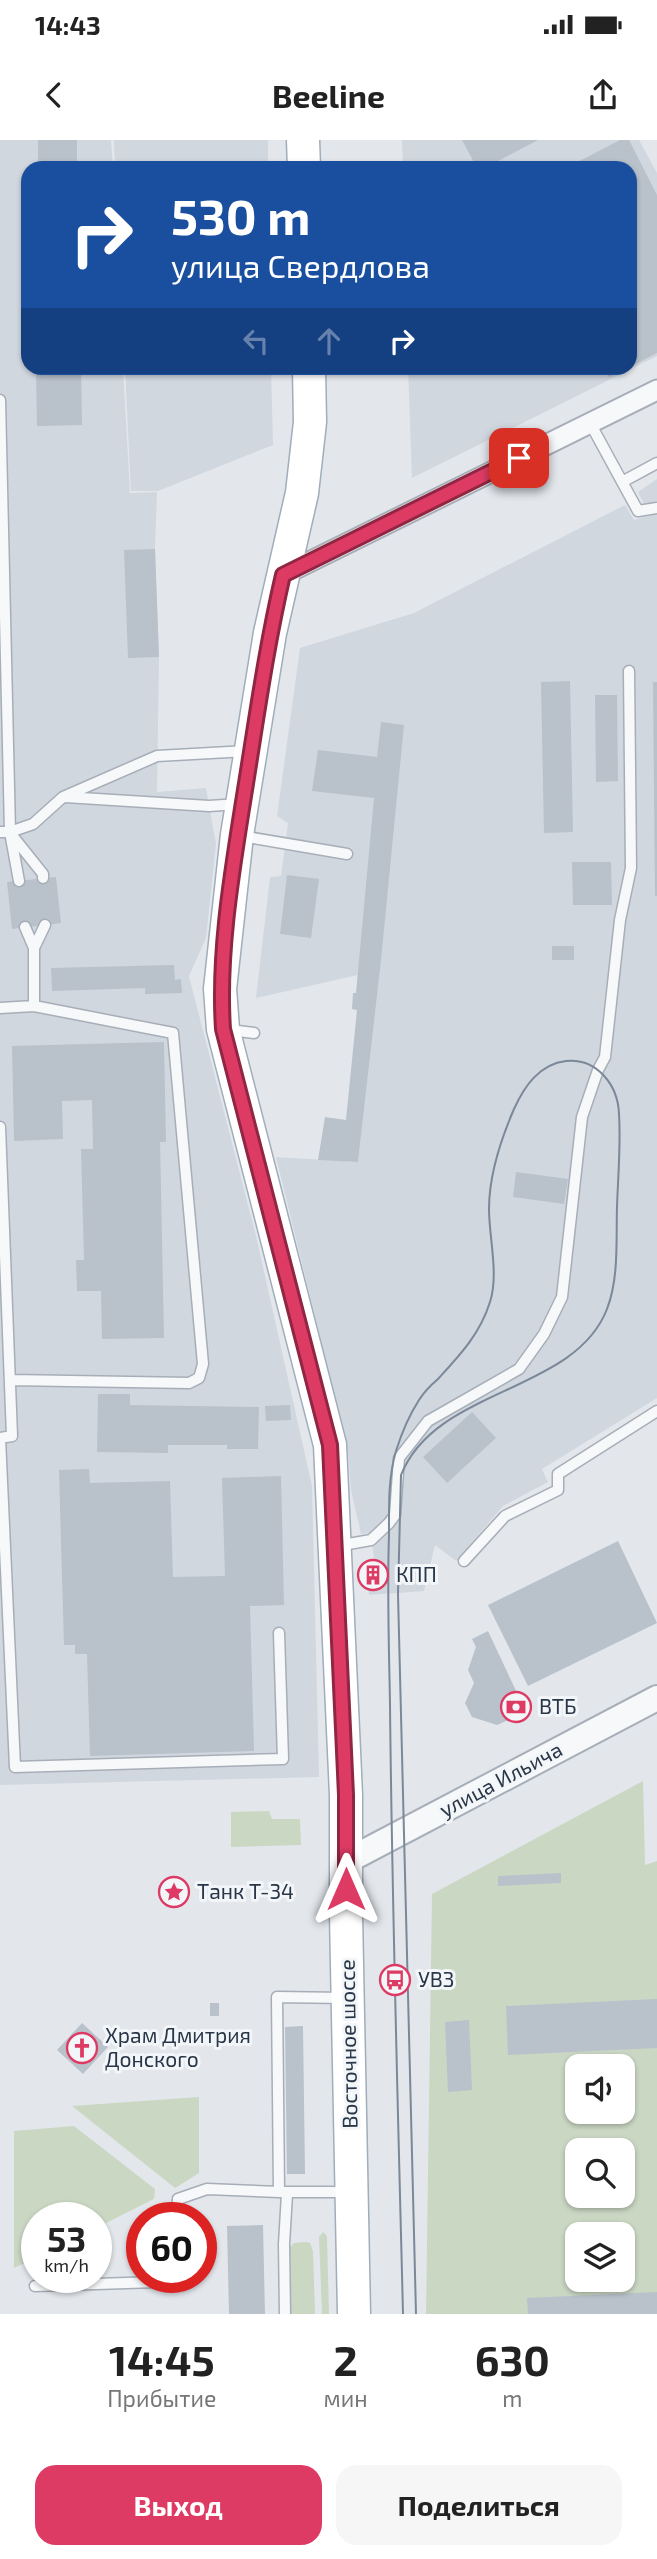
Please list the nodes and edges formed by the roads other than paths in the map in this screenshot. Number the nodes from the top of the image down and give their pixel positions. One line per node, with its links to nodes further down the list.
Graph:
1 (303, 140): 2 (main road)
2 (304, 161)
3 (309, 375): 10 (main road, Восточное шоссе)
4 (657, 390): 6 (street)
5 (0, 400): 15 (lane)
6 (590, 423): 8 (lane); 10 (street)
7 (657, 463): 8 (lane)
8 (622, 482): 9 (lane)
9 (657, 508)
10 (283, 575): 12 (main road, Восточное шоссе)
11 (629, 671): 30 (lane)
12 (251, 750): 13 (lane); 14 (main road, Восточное шоссе)
13 (62, 797): 14 (lane); 15 (lane)
14 (243, 804): 16 (main road, Восточное шоссе)
15 (5, 832): 18 (lane); 19 (lane)
16 (237, 835): 17 (lane); 25 (main road, Восточное шоссе)
17 (347, 854)
18 (43, 878)
19 (19, 881)
20 (45, 925): 22 (lane)
21 (25, 927): 22 (lane)
22 (34, 948): 23 (lane)
23 (34, 1006): 24 (lane); 28 (lane)
24 (0, 1009)
25 (223, 1029): 26 (lane); 30 (main road, Восточное шоссе)
26 (254, 1034)
27 (0, 1127): 28 (lane)
28 (10, 1380): 32 (lane)
29 (657, 1411): 31 (lane)
30 (333, 1546): 34 (main road, Восточное шоссе)
31 (464, 1561)
32 (279, 1633)
33 (657, 1698): 34 (street, улица Ильича)
34 (345, 1862): 35 (main road, Восточное шоссе)
35 (349, 1998): 37 (main road, Восточное шоссе); 38 (lane)
36 (268, 2179): 38 (lane)
37 (351, 2192): 38 (lane); 41 (main road, Восточное шоссе)
38 (283, 2193): 39 (lane); 40 (lane)
39 (178, 2202)
40 (285, 2314)
41 (354, 2314)

